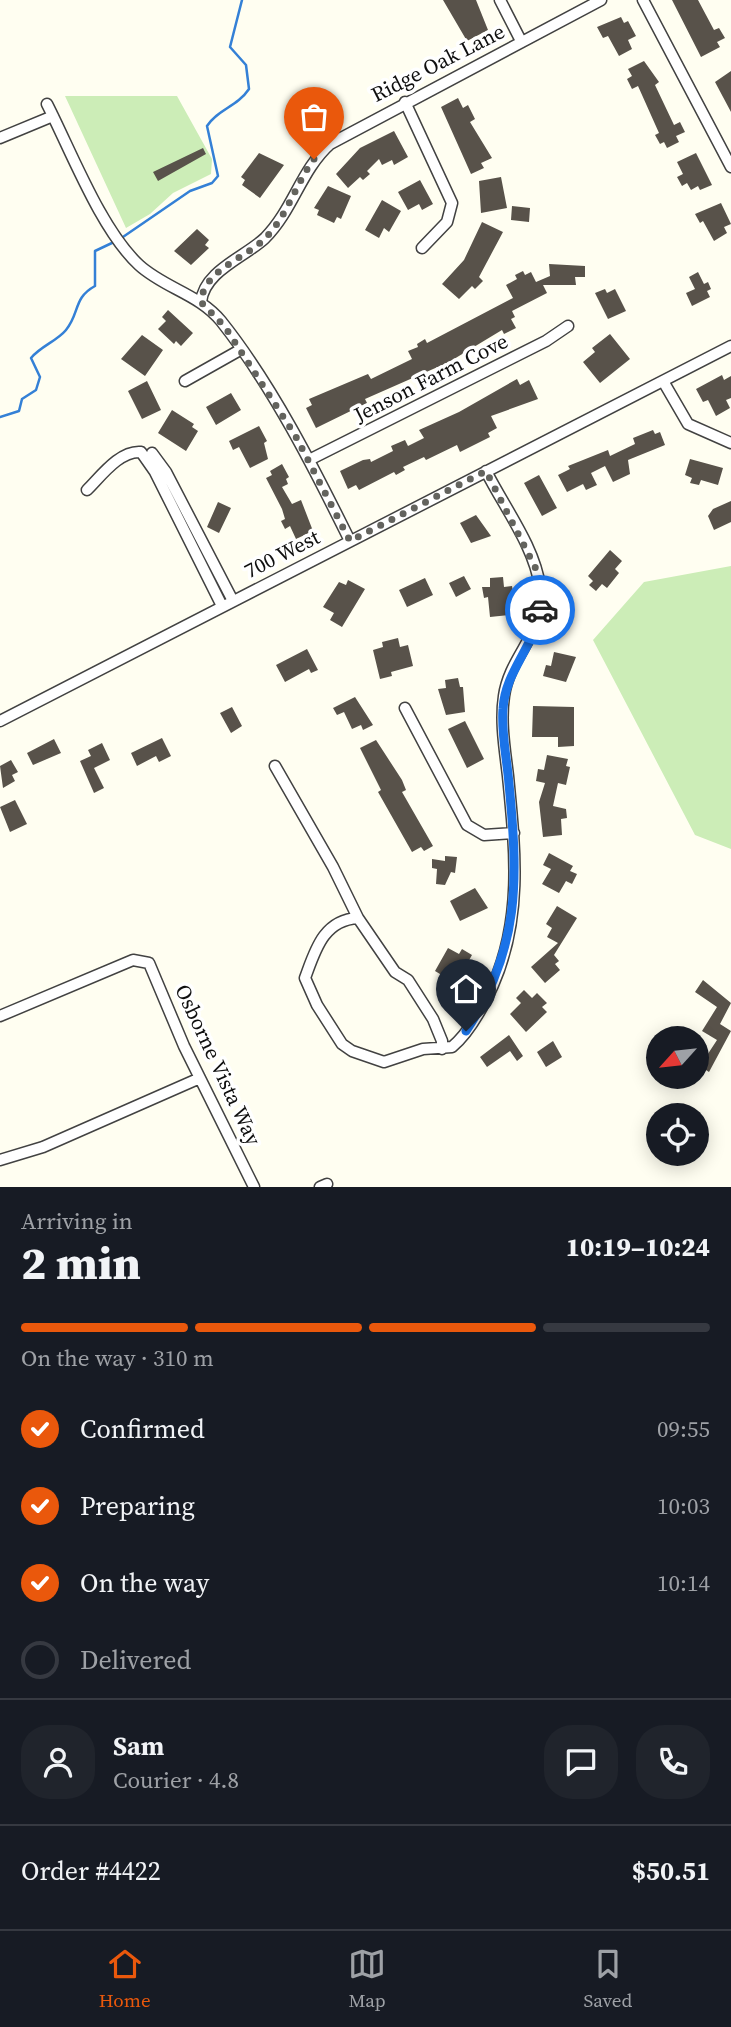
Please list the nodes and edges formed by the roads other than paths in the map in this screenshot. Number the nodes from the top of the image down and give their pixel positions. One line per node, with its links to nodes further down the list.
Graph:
1 (500, 0): 4 (street)
2 (601, 0): 4 (street, Ridge Oak Lane)
3 (643, 0): 9 (street)
4 (521, 41): 5 (street, Ridge Oak Lane)
5 (405, 102): 10 (street); 11 (street, Ridge Oak Lane)
6 (47, 104): 7 (street)
7 (53, 116): 8 (street); 11 (street)
8 (0, 138)
9 (731, 167)
10 (422, 248)
11 (201, 302): 14 (street)
12 (568, 326): 19 (street, Jenson Farm Cove)
13 (731, 346): 16 (street, 700 West)
14 (240, 350): 15 (street); 19 (street)
15 (185, 381)
16 (663, 381): 17 (street); 20 (street, 700 West)
17 (731, 443)
18 (152, 453): 23 (street)
19 (309, 460): 22 (street)
20 (486, 471): 22 (street, 700 West); 28 (street)
21 (87, 490): 24 (street)
22 (350, 541): 23 (street, 700 West)
23 (233, 601): 24 (street, 700 West)
24 (222, 606): 26 (street, 700 West)
25 (405, 708): 28 (street)
26 (0, 720)
27 (275, 766): 29 (street)
28 (514, 832): 31 (street)
29 (358, 918): 31 (street); 31 (street)
30 (0, 1016): 32 (street, Osborne Vista Way)
31 (442, 1049)
32 (200, 1078): 33 (street); 34 (street, Osborne Vista Way)
33 (0, 1160)
34 (254, 1187)

